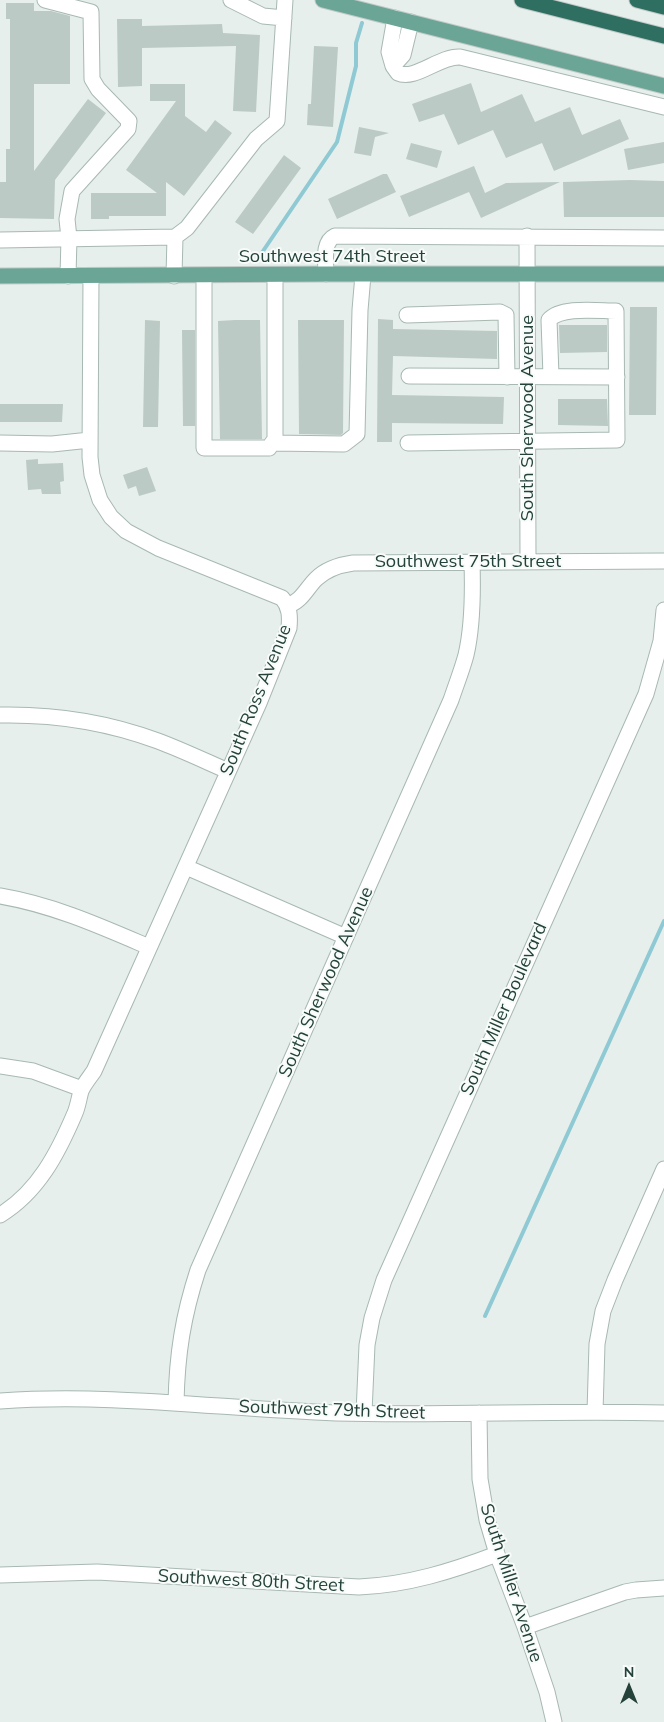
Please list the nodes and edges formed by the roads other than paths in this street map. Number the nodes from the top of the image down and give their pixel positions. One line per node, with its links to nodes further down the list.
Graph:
1 (45, 0): 17 (street)
2 (231, 0): 8 (street)
3 (285, 0): 8 (street)
4 (324, 0): 9 (main road)
5 (522, 0): 11 (highway)
6 (637, 0): 7 (highway)
7 (664, 7)
8 (284, 18): 16 (street)
9 (395, 18): 10 (main road); 12 (street)
10 (411, 22): 12 (street); 13 (main road)
11 (664, 36)
12 (393, 66): 14 (street)
13 (664, 86)
14 (664, 107)
15 (527, 236): 18 (street); 20 (street); 24 (street, South Sherwood Avenue)
16 (175, 237): 17 (street); 28 (street)
17 (69, 238): 19 (street); 26 (street)
18 (664, 238)
19 (0, 240)
20 (326, 274): 22 (main road, Southwest 74th Street); 23 (main road, Southwest 74th Street)
21 (664, 274): 24 (main road, Southwest 74th Street)
22 (275, 275): 29 (main road, Southwest 74th Street); 38 (street)
23 (363, 275): 24 (main road, Southwest 74th Street); 38 (street)
24 (528, 275): 34 (street, South Sherwood Avenue)
25 (0, 276): 26 (main road, Southwest 74th Street)
26 (68, 276): 27 (main road, Southwest 74th Street)
27 (90, 276): 28 (main road, Southwest 74th Street); 36 (street, South Ross Avenue)
28 (174, 276): 29 (main road, Southwest 74th Street)
29 (204, 276): 38 (street)
30 (407, 315): 33 (street)
31 (409, 376): 33 (street)
32 (551, 376): 34 (street); 35 (street); 35 (street)
33 (507, 377): 34 (street)
34 (528, 377): 37 (street, South Sherwood Avenue)
35 (617, 377): 37 (street)
36 (90, 440): 40 (street); 44 (street, South Ross Avenue)
37 (528, 442): 39 (street); 43 (street, South Sherwood Avenue)
38 (272, 443)
39 (408, 443)
40 (0, 444)
41 (664, 561): 43 (street, Southwest 75th Street)
42 (472, 562): 43 (street, Southwest 75th Street); 44 (street, Southwest 75th Street); 50 (street, South Sherwood Avenue)
43 (528, 562)
44 (287, 606): 47 (street, South Ross Avenue)
45 (664, 610): 60 (street, South Miller Boulevard)
46 (0, 715): 47 (street)
47 (228, 771): 48 (street, South Ross Avenue)
48 (186, 866): 50 (street); 51 (street, South Ross Avenue)
49 (0, 896): 51 (street)
50 (346, 937): 58 (street, South Sherwood Avenue)
51 (149, 947): 53 (street, South Ross Avenue)
52 (0, 1066): 53 (street)
53 (82, 1089): 56 (street, South Ross Avenue)
54 (664, 1169): 55 (street)
55 (660, 1190): 59 (street)
56 (0, 1215)
57 (0, 1401): 58 (street, Southwest 79th Street)
58 (176, 1403): 60 (street, Southwest 79th Street)
59 (595, 1412): 61 (street, Southwest 79th Street); 62 (street, Southwest 79th Street)
60 (364, 1413): 61 (street, Southwest 79th Street)
61 (479, 1413): 63 (street, South Miller Avenue)
62 (664, 1413)
63 (497, 1554): 64 (street, Southwest 80th Street); 66 (street, South Miller Avenue)
64 (0, 1575)
65 (664, 1588): 66 (street)
66 (525, 1627): 67 (street, South Miller Avenue)
67 (554, 1722)

